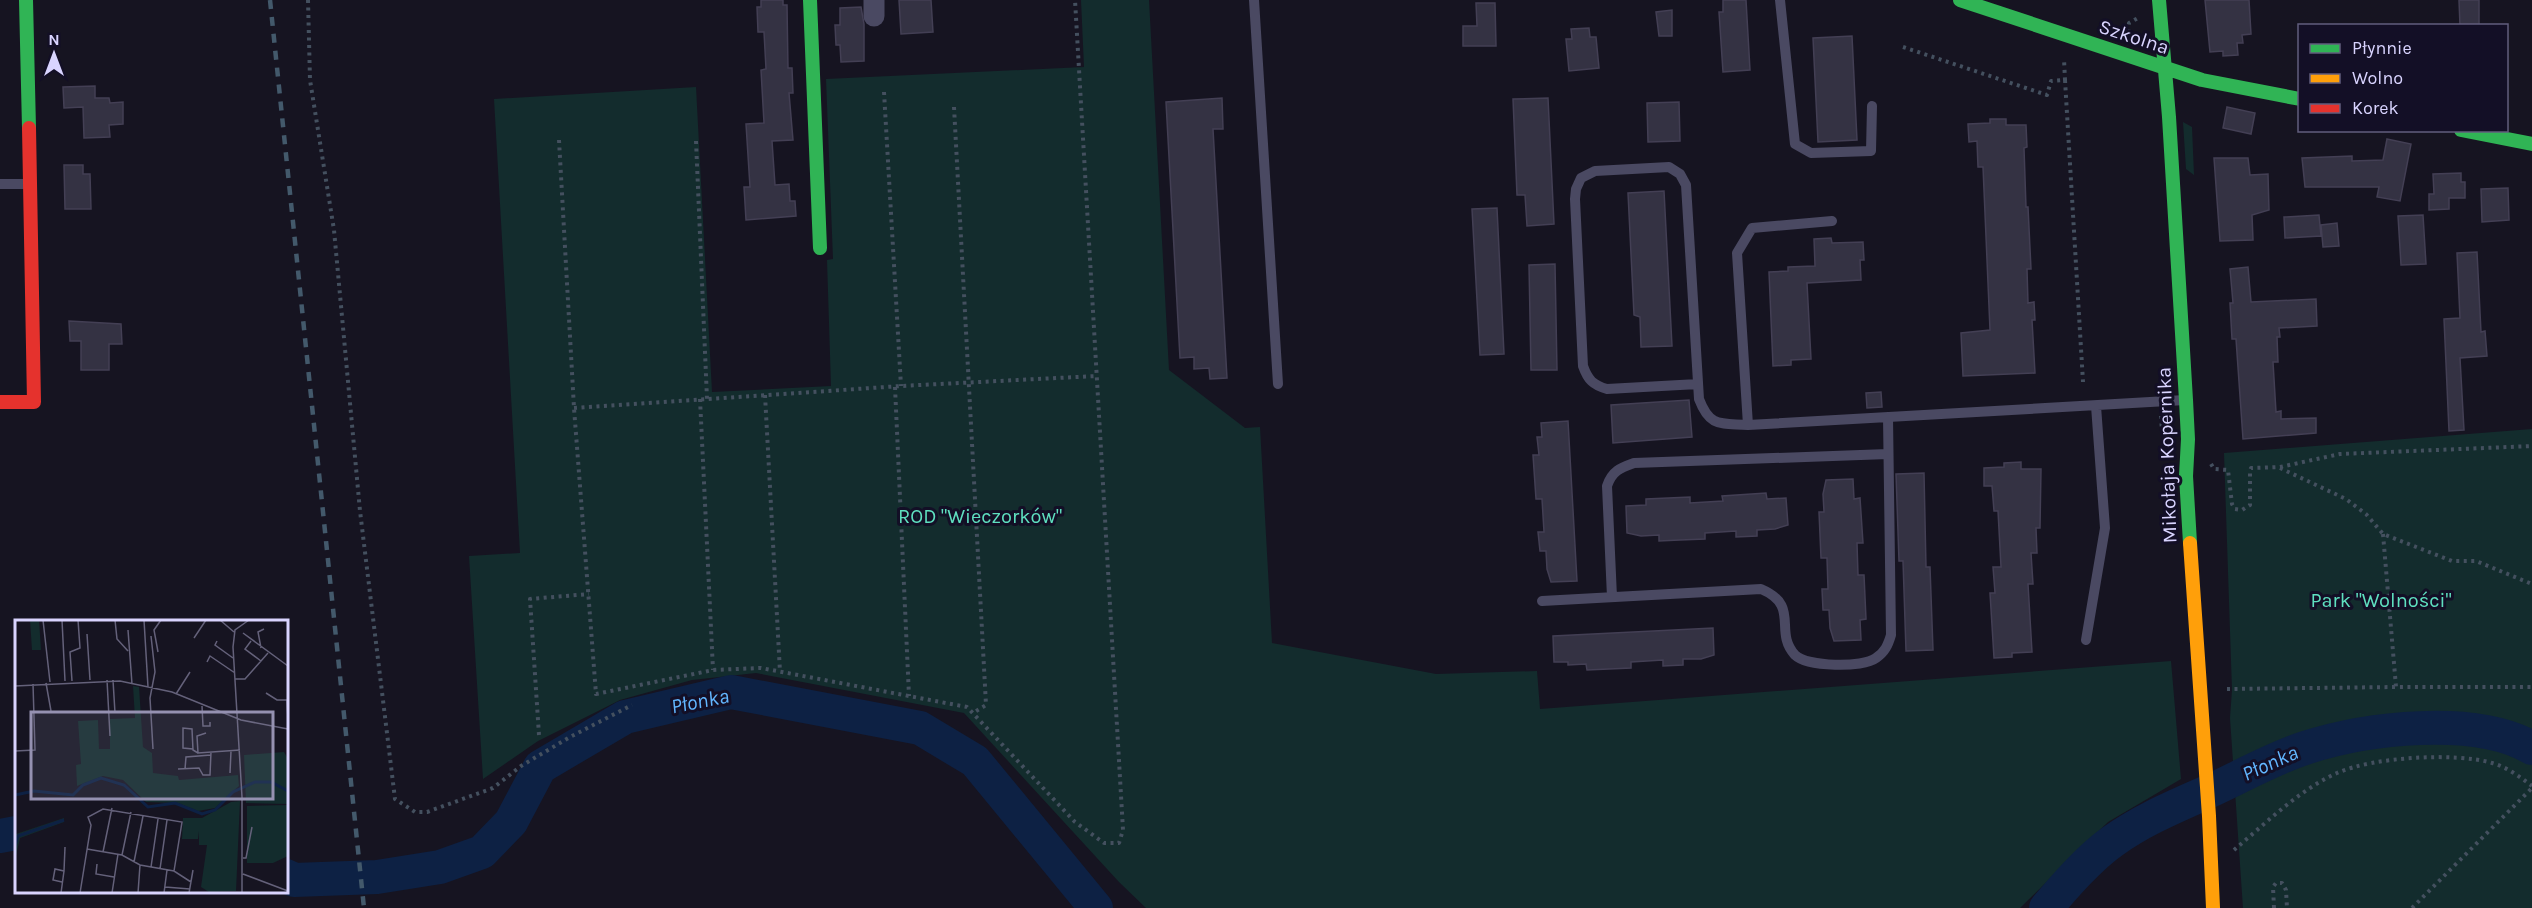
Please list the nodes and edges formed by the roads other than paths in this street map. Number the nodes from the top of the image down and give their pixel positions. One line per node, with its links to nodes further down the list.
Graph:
1 (26, 0): 13 (street)
2 (810, 0): 15 (street)
3 (1254, 0): 16 (lane)
4 (1779, 0): 9 (lane)
5 (1960, 0): 7 (street, Szkolna)
6 (2159, 0): 7 (street, Mikołaja Kopernika)
7 (2164, 68): 8 (street, Szkolna); 18 (street, Mikołaja Kopernika)
8 (2298, 99)
9 (1872, 106)
10 (2471, 132): 11 (street)
11 (2532, 144)
12 (0, 184): 13 (lane)
13 (29, 184): 19 (street)
14 (1832, 221): 22 (lane)
15 (820, 248)
16 (1278, 384)
17 (1698, 384): 17 (lane); 22 (lane)
18 (2186, 400): 20 (lane); 27 (street, Mikołaja Kopernika)
19 (0, 402)
20 (2096, 406): 21 (lane); 26 (lane)
21 (1888, 417): 22 (lane); 23 (lane)
22 (1748, 425)
23 (1888, 454): 24 (lane); 24 (lane)
24 (1612, 597): 25 (lane)
25 (1542, 601)
26 (2086, 640)
27 (2213, 908)

